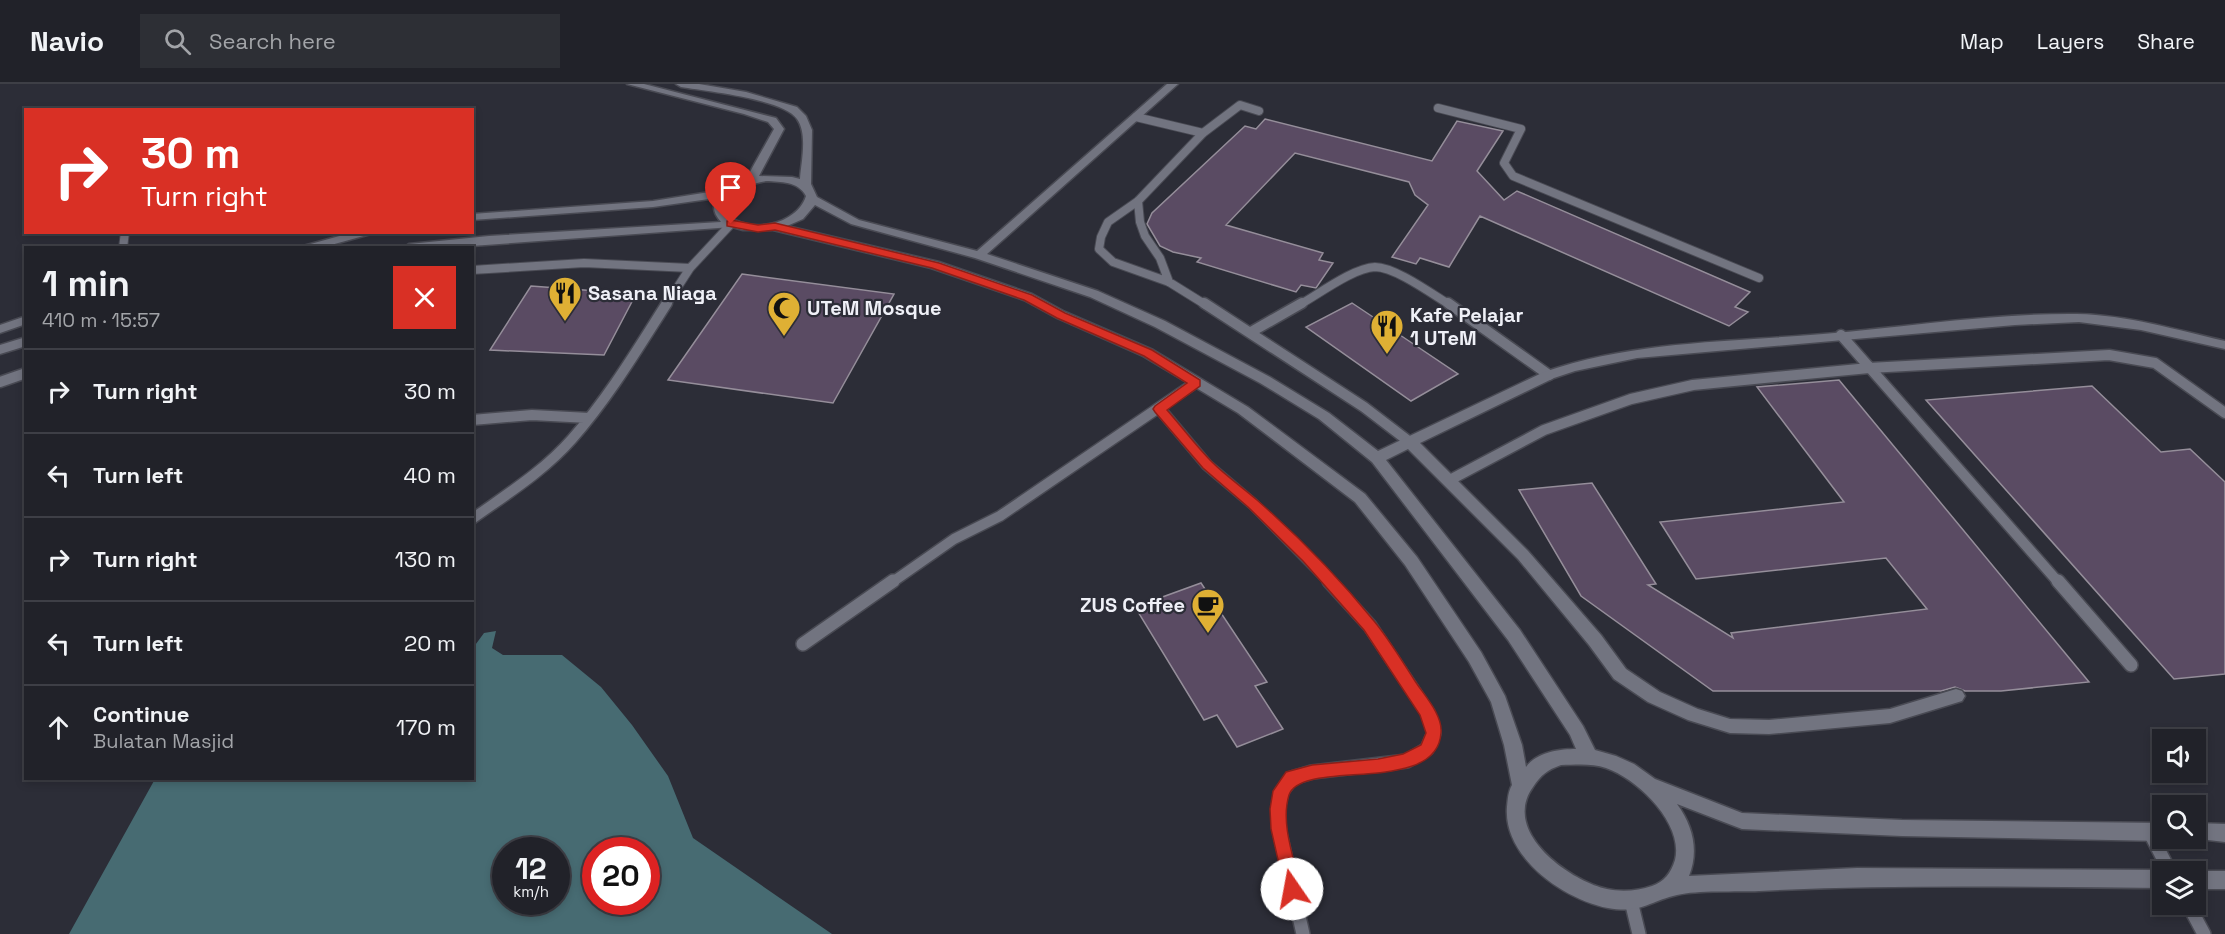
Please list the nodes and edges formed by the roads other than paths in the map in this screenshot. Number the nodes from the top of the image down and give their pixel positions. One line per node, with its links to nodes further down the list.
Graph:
1 (632, 84): 8 (street)
2 (681, 84): 9 (street)
3 (1173, 84): 6 (street)
4 (1438, 108): 22 (lane)
5 (1259, 111): 7 (lane)
6 (1136, 117): 7 (lane); 19 (street)
7 (1203, 133): 12 (lane)
8 (751, 181): 9 (street); 10 (street)
9 (804, 185): 11 (street)
10 (727, 193): 13 (street); 14 (street)
11 (813, 199): 15 (street); 19 (street)
12 (1138, 201): 23 (lane); 23 (lane)
13 (474, 217)
14 (731, 224): 15 (street); 18 (street); 20 (lane)
15 (775, 227): 35 (street)
16 (363, 234): 17 (street)
17 (311, 246)
18 (424, 246)
19 (979, 255): 41 (street)
20 (690, 268): 21 (lane); 38 (lane)
21 (474, 270)
22 (1759, 278)
23 (1169, 282): 26 (lane)
24 (24, 321): 25 (street)
25 (0, 329)
26 (1251, 332): 33 (lane); 40 (lane)
27 (1841, 336): 29 (street); 31 (lane); 33 (street)
28 (24, 342): 30 (street)
29 (2225, 345)
30 (0, 350)
31 (1869, 368): 37 (lane); 42 (lane); 45 (lane)
32 (24, 375): 34 (lane)
33 (1549, 375): 40 (street)
34 (0, 382)
35 (1196, 383): 36 (lane); 48 (street)
36 (1160, 409): 44 (lane); 59 (lane)
37 (2225, 413)
38 (589, 418): 39 (lane); 43 (lane)
39 (474, 420)
40 (1411, 443): 41 (street); 42 (street)
41 (1377, 458): 47 (street)
42 (1448, 481): 46 (street)
43 (474, 518)
44 (803, 644)
45 (2131, 665)
46 (1956, 696)
47 (1589, 757): 48 (street); 49 (street)
48 (1521, 784): 57 (street)
49 (1652, 786): 50 (street); 56 (street)
50 (2152, 832)
51 (2206, 832): 52 (street)
52 (2225, 832)
53 (2152, 879): 56 (street)
54 (2206, 880): 55 (street)
55 (2225, 880)
56 (1672, 886): 57 (street)
57 (1632, 905): 60 (lane)
58 (2194, 915): 61 (lane)
59 (1303, 934)
60 (1639, 934)
61 (2204, 934)

